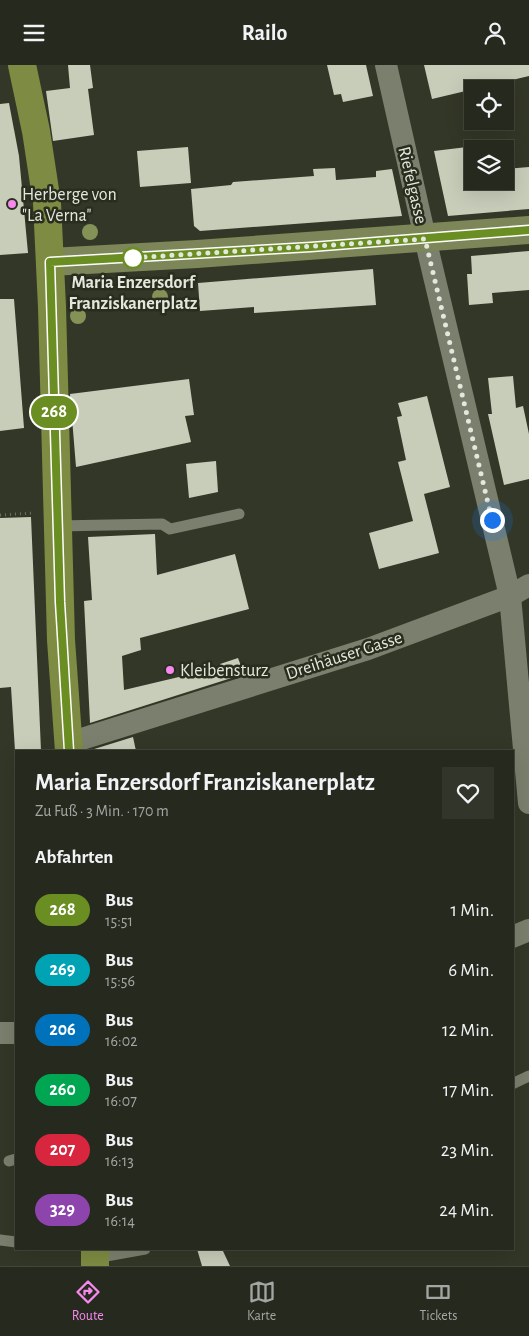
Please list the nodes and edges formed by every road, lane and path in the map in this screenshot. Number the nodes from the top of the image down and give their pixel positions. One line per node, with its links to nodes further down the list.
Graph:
1 (22, 65): 5 (main road)
2 (386, 65): 4 (street, Riefelgasse)
3 (529, 230): 4 (main road)
4 (425, 239): 5 (main road); 10 (street, Riefelgasse)
5 (50, 262): 8 (main road)
6 (239, 514): 8 (lane)
7 (0, 515): 8 (path)
8 (57, 519): 11 (main road)
9 (529, 585): 10 (street, Dreihäuser Gasse)
10 (510, 596): 11 (street, Dreihäuser Gasse); 12 (street, Riefelgasse)
11 (69, 747)
12 (529, 803)
13 (529, 929): 14 (street)
14 (514, 936)
15 (0, 1033): 16 (street)
16 (15, 1033)
17 (529, 1076): 18 (lane)
18 (514, 1083)
19 (0, 1240): 20 (lane)
20 (15, 1242)
21 (135, 1250): 22 (lane)
22 (94, 1254)

